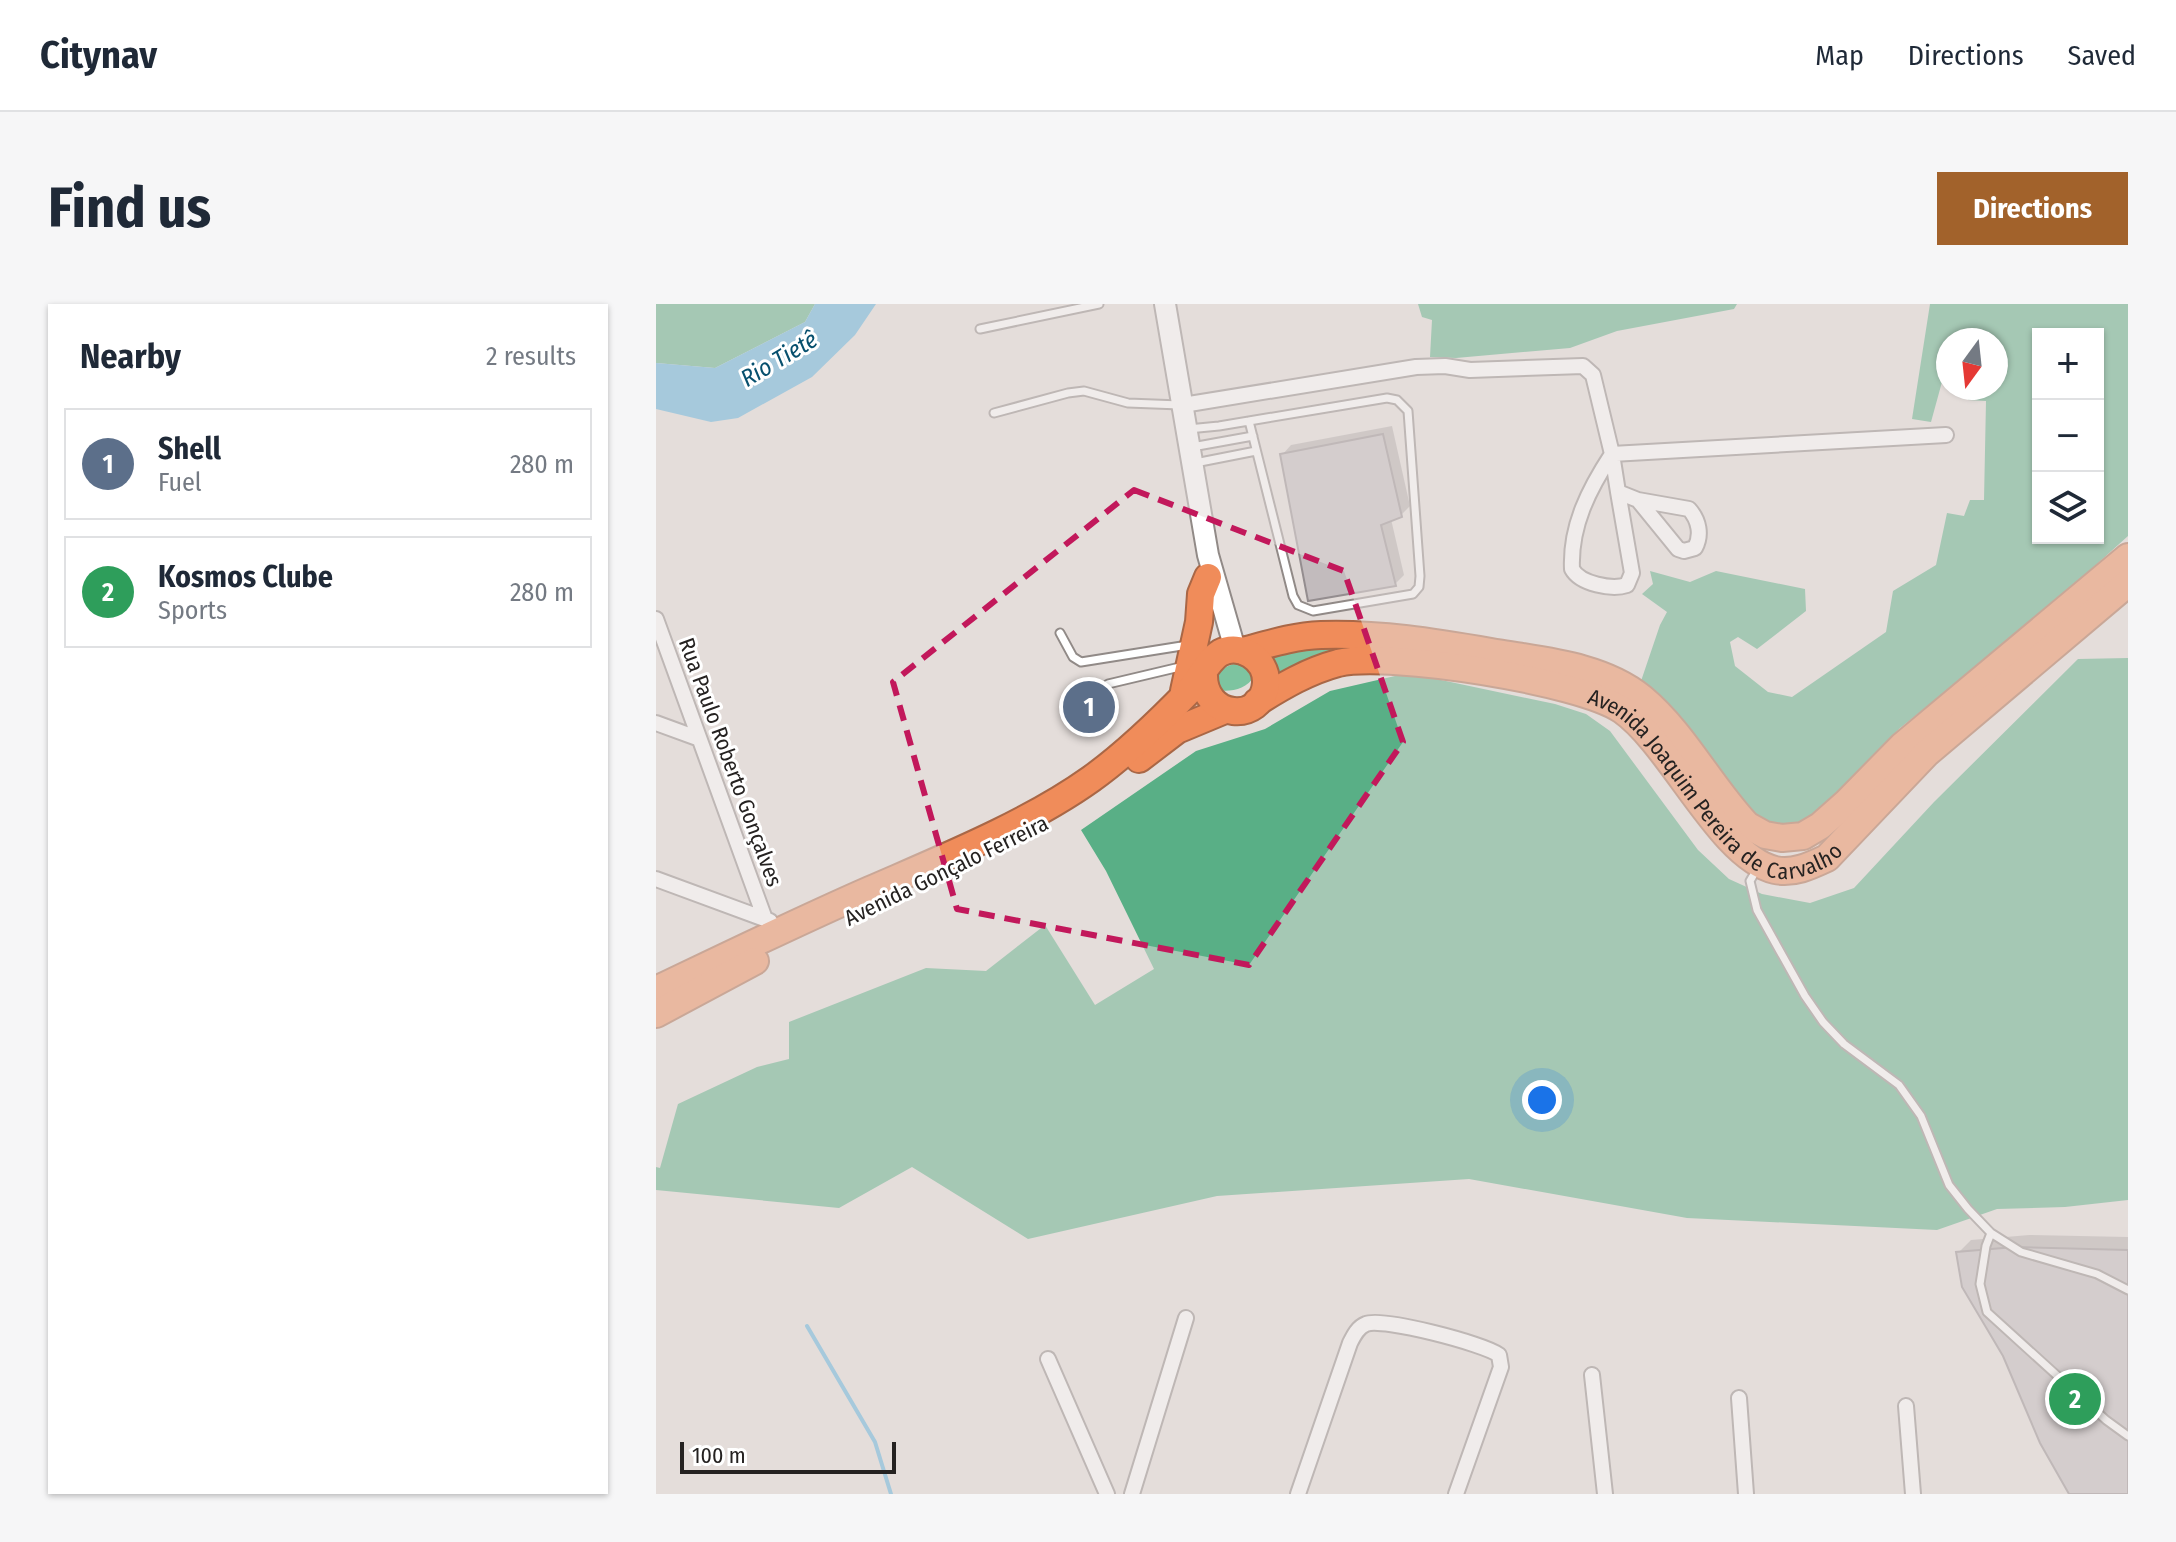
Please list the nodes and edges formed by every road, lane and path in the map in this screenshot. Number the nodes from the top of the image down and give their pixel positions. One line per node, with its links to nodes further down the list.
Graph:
1 (1099, 304): 3 (lane)
2 (1165, 304): 4 (main road)
3 (980, 329)
4 (1183, 405): 5 (lane); 9 (main road); 11 (street)
5 (994, 413)
6 (1249, 421): 8 (lane); 9 (lane); 10 (lane)
7 (1946, 435): 11 (street)
8 (1253, 436): 9 (lane); 10 (lane)
9 (1190, 447): 10 (lane); 15 (main road)
10 (1256, 451)
11 (1612, 454): 12 (street); 12 (street)
12 (1618, 492): 13 (street)
13 (1638, 500)
14 (2128, 557): 19 (highway, Avenida Joaquim Pereira de Carvalho)
15 (1208, 566): 19 (main road); 20 (highway)
16 (2128, 583): 26 (highway, Avenida Joaquim Pereira de Carvalho)
17 (656, 619): 25 (street, Rua Paulo Roberto Gonçalves)
18 (1060, 633): 20 (lane)
19 (1239, 650): 20 (highway); 22 (highway)
20 (1199, 661): 21 (lane); 23 (highway); 28 (highway, Avenida Gonçalo Ferreira)
21 (1108, 684)
22 (1257, 702): 23 (highway); 26 (highway, Avenida Joaquim Pereira de Carvalho)
23 (1225, 710): 30 (highway, Avenida Gonçalo Ferreira)
24 (656, 723): 25 (street)
25 (697, 738): 28 (street, Rua Paulo Roberto Gonçalves)
26 (1760, 864): 31 (lane)
27 (656, 879): 28 (street)
28 (775, 923): 29 (highway, Avenida Gonçalo Ferreira)
29 (656, 990)
30 (656, 1014)
31 (1991, 1233): 32 (lane); 38 (lane)
32 (2128, 1290)
33 (1186, 1318): 40 (street)
34 (1048, 1359): 39 (street)
35 (1592, 1375): 43 (street)
36 (1739, 1398): 44 (street)
37 (1906, 1406): 45 (street)
38 (2128, 1436)
39 (1107, 1494)
40 (1132, 1494)
41 (1298, 1494): 42 (street)
42 (1456, 1494)
43 (1605, 1494)
44 (1746, 1494)
45 (1913, 1494)

